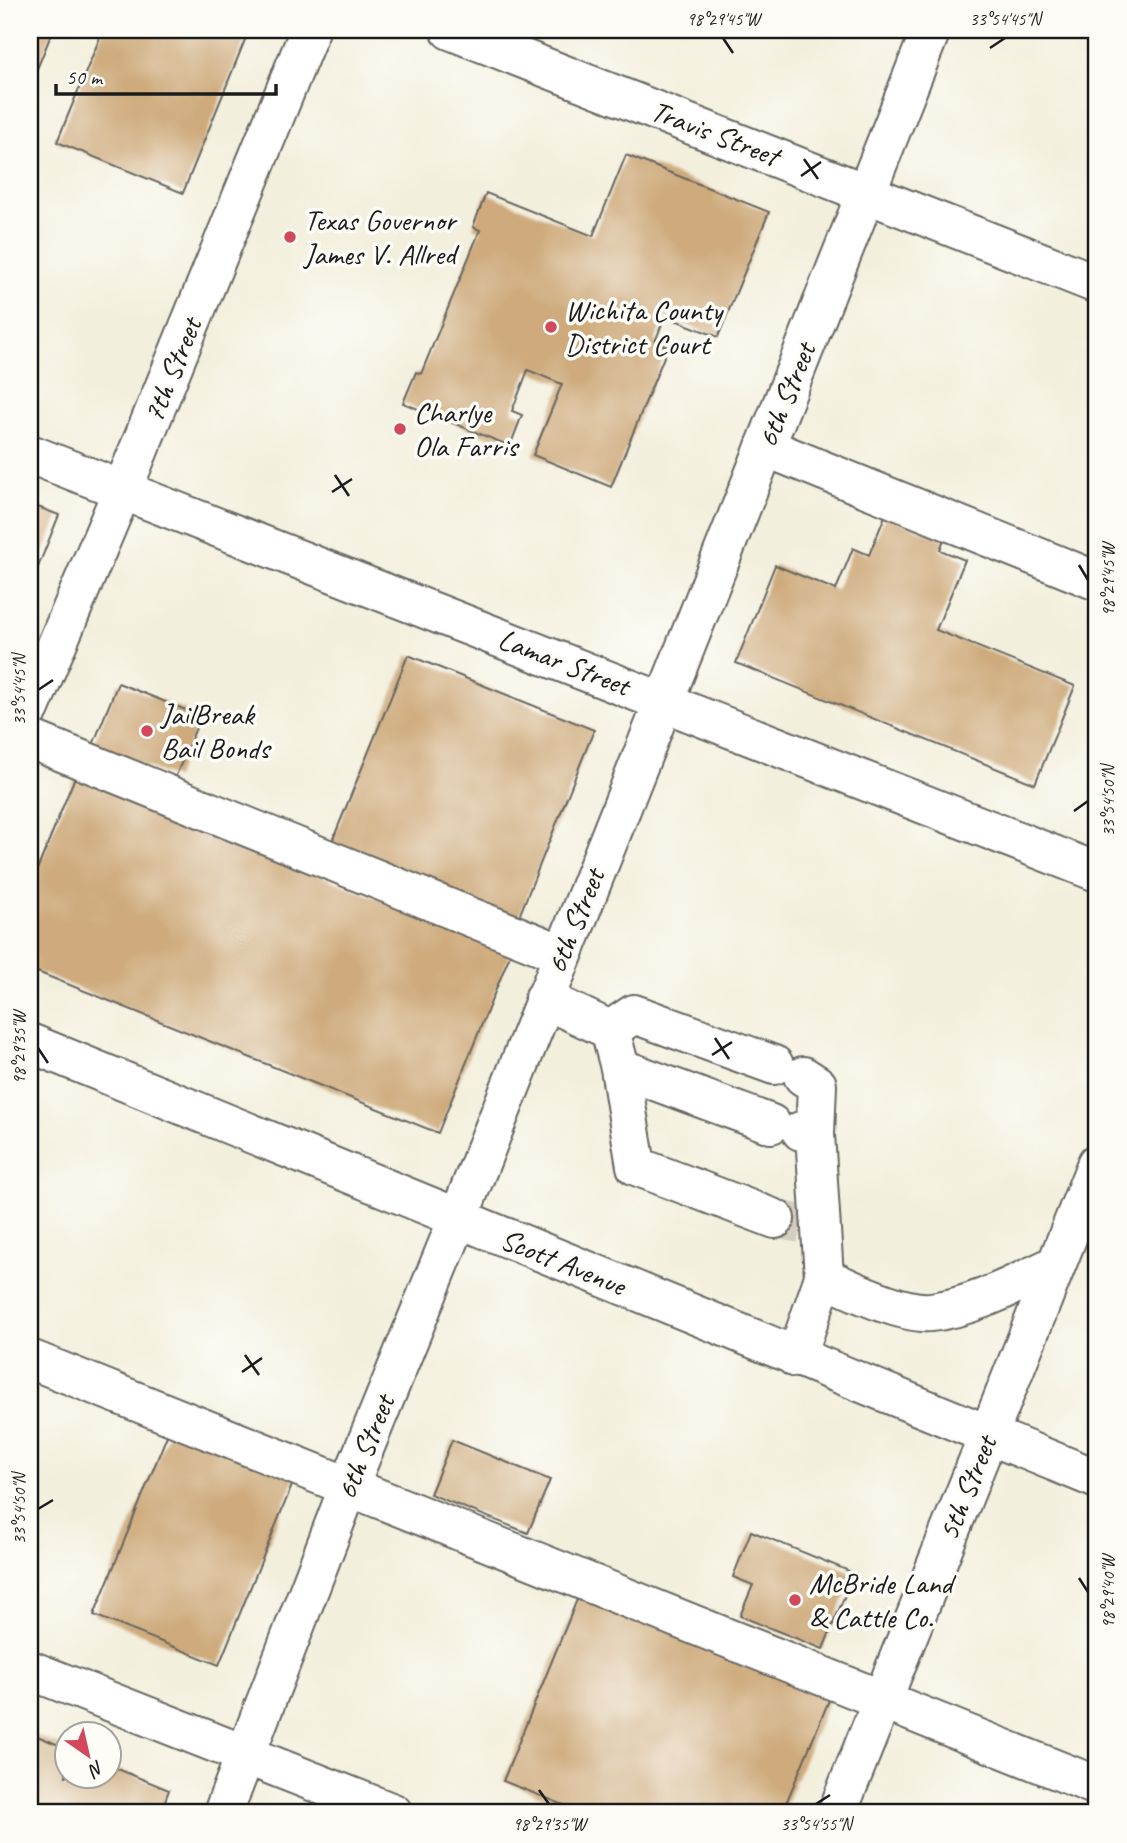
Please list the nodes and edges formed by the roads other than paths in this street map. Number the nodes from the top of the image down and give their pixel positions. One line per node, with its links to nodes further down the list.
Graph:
1 (310, 30): 8 (street, 7th Street)
2 (450, 30): 4 (street, Travis Street)
3 (931, 30): 4 (street, 6th Street)
4 (869, 192): 5 (street, Travis Street); 6 (street, 6th Street)
5 (1097, 284)
6 (765, 447): 9 (street); 10 (street, 6th Street)
7 (30, 454): 8 (street, Lamar Street)
8 (122, 491): 10 (street, Lamar Street); 11 (street, 7th Street)
9 (1097, 581)
10 (662, 700): 13 (street, Lamar Street); 14 (street, 6th Street)
11 (30, 708)
12 (30, 739): 14 (street)
13 (1097, 872)
14 (562, 954): 15 (street, 6th Street)
15 (544, 999): 16 (street); 21 (street, 6th Street)
16 (610, 1030): 18 (street); 19 (street)
17 (30, 1042): 21 (street, Scott Avenue)
18 (620, 1068): 19 (street); 22 (street)
19 (796, 1129): 22 (street)
20 (1096, 1168): 23 (street, 5th Street)
21 (458, 1219): 25 (street, Scott Avenue); 29 (street, 6th Street)
22 (799, 1224): 24 (street)
23 (1056, 1265): 24 (street); 27 (street, 5th Street)
24 (824, 1277): 25 (street)
25 (796, 1358): 27 (street, Scott Avenue)
26 (30, 1359): 29 (street)
27 (988, 1436): 28 (street, Scott Avenue); 31 (street, 5th Street)
28 (1097, 1479)
29 (349, 1486): 31 (street); 32 (street, 6th Street)
30 (30, 1670): 32 (street)
31 (883, 1700): 33 (street); 36 (street, 5th Street)
32 (246, 1756): 34 (street, 6th Street); 35 (street)
33 (1097, 1786)
34 (223, 1813)
35 (393, 1813)
36 (838, 1813)

